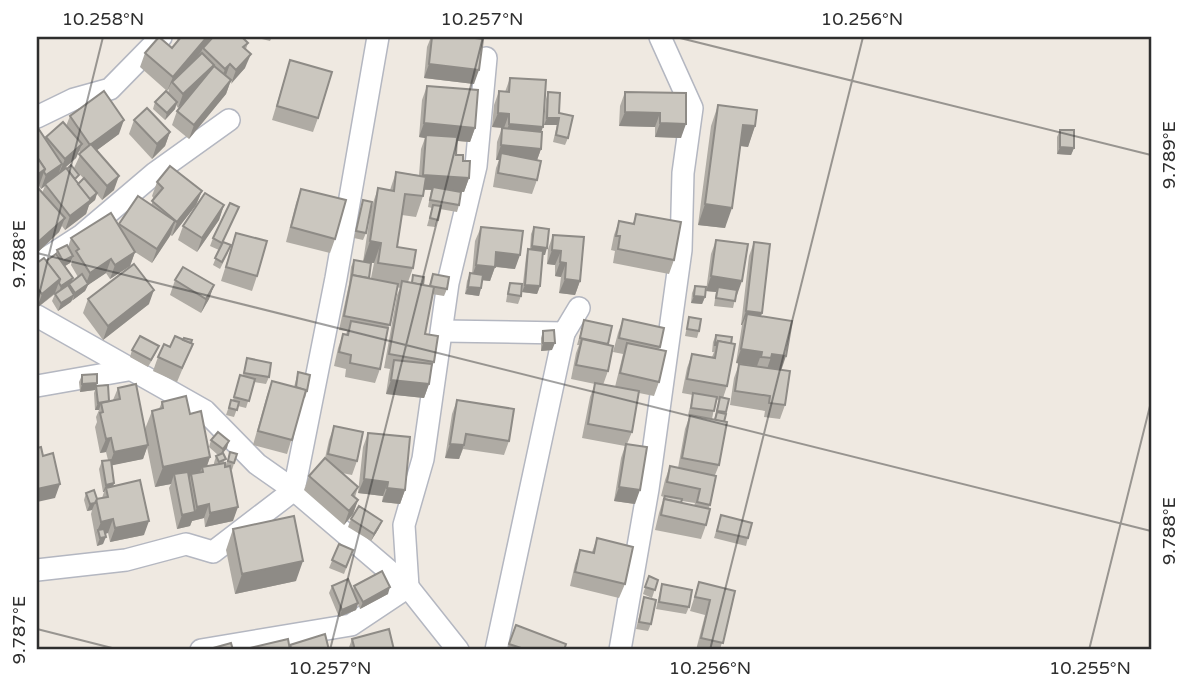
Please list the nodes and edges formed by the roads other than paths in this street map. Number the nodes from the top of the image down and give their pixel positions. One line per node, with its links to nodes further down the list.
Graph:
1 (161, 37): 5 (street)
2 (379, 37): 14 (street)
3 (660, 37): 20 (street)
4 (486, 58): 10 (street)
5 (37, 117)
6 (229, 120): 7 (street)
7 (37, 264)
8 (579, 308): 11 (street)
9 (37, 316): 12 (street)
10 (442, 331): 11 (street); 16 (street)
11 (564, 333): 19 (street)
12 (128, 370): 13 (street); 14 (street)
13 (37, 386)
14 (294, 490): 15 (street); 16 (street)
15 (37, 570)
16 (408, 587): 17 (street); 18 (street)
17 (201, 650)
18 (458, 650)
19 (496, 650)
20 (620, 650)

